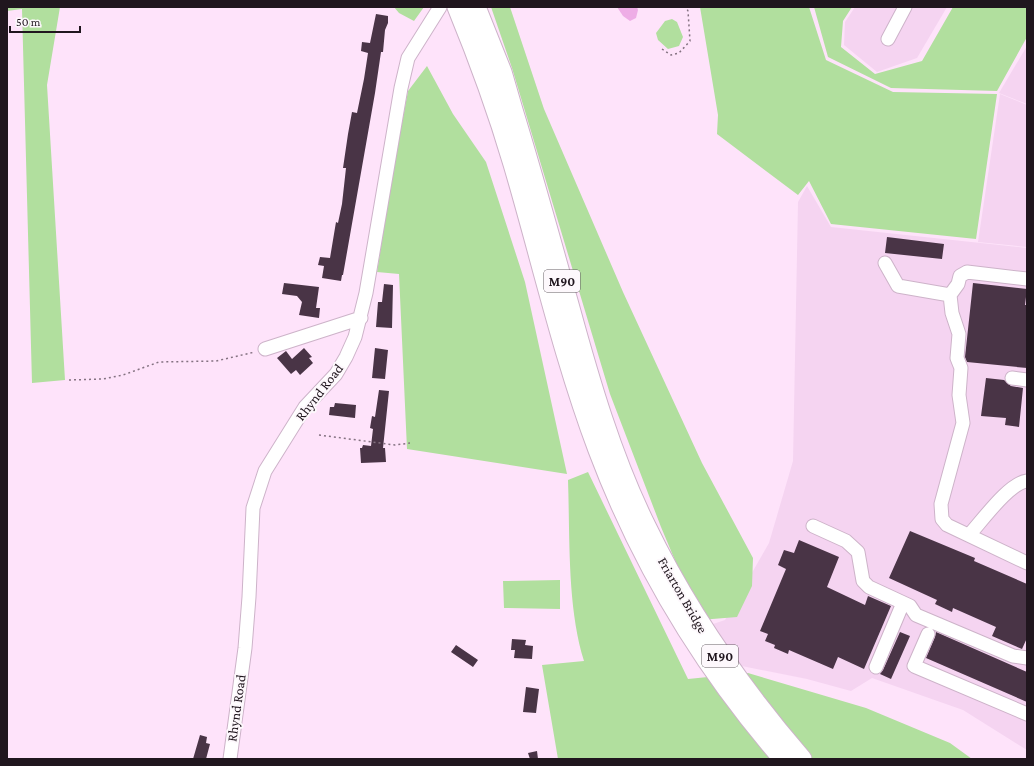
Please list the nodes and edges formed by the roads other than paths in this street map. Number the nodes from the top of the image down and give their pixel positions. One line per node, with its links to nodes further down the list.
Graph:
1 (440, 7): 11 (street, Rhynd Road)
2 (446, 7): 7 (highway, M90)
3 (457, 7): 7 (highway, M90)
4 (476, 7): 18 (highway, M90)
5 (905, 7): 6 (street)
6 (888, 39)
7 (498, 116): 18 (highway, M90)
8 (885, 263): 10 (street)
9 (1027, 279): 10 (street)
10 (950, 295): 17 (street)
11 (361, 318): 12 (street); 25 (street, Rhynd Road)
12 (265, 349)
13 (1012, 378): 14 (street)
14 (1027, 380)
15 (1027, 481): 17 (street)
16 (813, 526): 20 (street)
17 (969, 536): 19 (street)
18 (648, 547): 26 (highway, Friarton Bridge / M90); 27 (highway, Friarton Bridge / M90)
19 (1027, 563)
20 (904, 603): 22 (street); 23 (street)
21 (928, 634): 24 (street)
22 (1027, 658)
23 (876, 667)
24 (1027, 714)
25 (230, 759)
26 (783, 759)
27 (802, 759)

